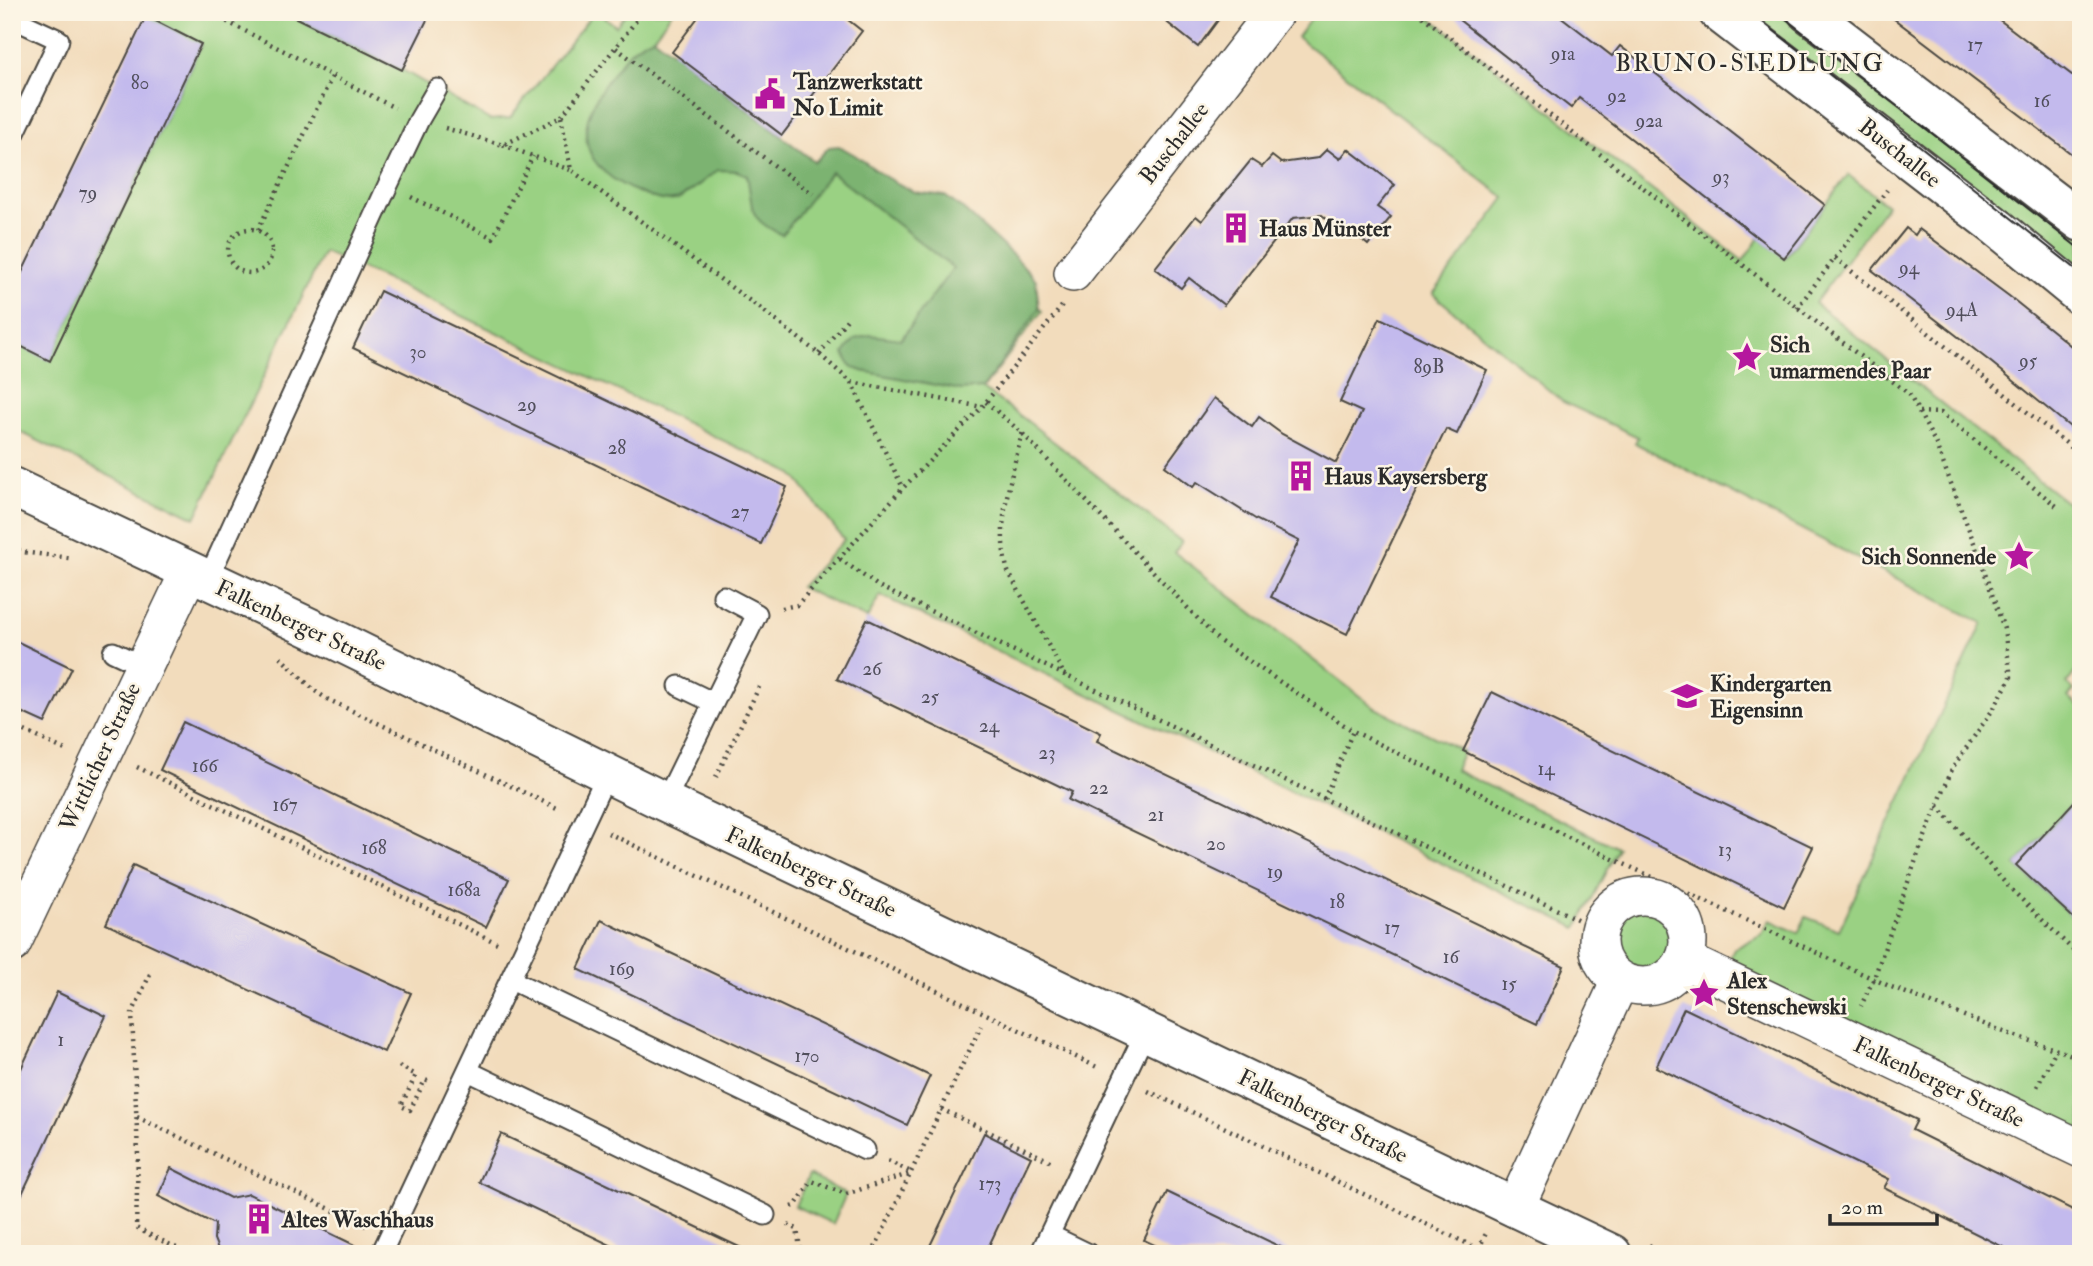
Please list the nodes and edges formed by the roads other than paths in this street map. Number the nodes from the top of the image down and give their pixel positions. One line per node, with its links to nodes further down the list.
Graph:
1 (1275, 12): 8 (street, Buschallee)
2 (1718, 12): 9 (street, Buschallee)
3 (1807, 12): 7 (street)
4 (12, 18): 6 (lane)
5 (437, 89): 11 (lane)
6 (12, 139)
7 (2081, 222)
8 (1073, 273)
9 (2081, 296)
10 (12, 487): 11 (street, Falkenberger Straße)
11 (198, 577): 15 (street, Falkenberger Straße); 17 (street, Wittlicher Straße)
12 (723, 596): 14 (lane)
13 (679, 686): 14 (lane)
14 (712, 702): 16 (lane)
15 (607, 774): 16 (street, Falkenberger Straße); 19 (lane)
16 (665, 802): 21 (street, Falkenberger Straße)
17 (12, 944)
18 (1684, 960): 20 (street); 20 (street); 23 (street, Falkenberger Straße)
19 (511, 980): 22 (lane); 24 (lane)
20 (1620, 981): 25 (street)
21 (1146, 1031): 25 (street, Falkenberger Straße); 27 (lane)
22 (468, 1071): 26 (lane); 28 (lane)
23 (2081, 1149)
24 (865, 1150)
25 (1516, 1208): 31 (street, Falkenberger Straße)
26 (765, 1214)
27 (1050, 1235): 29 (lane); 30 (lane)
28 (385, 1245)
29 (1040, 1254)
30 (1089, 1254)
31 (1612, 1254)

